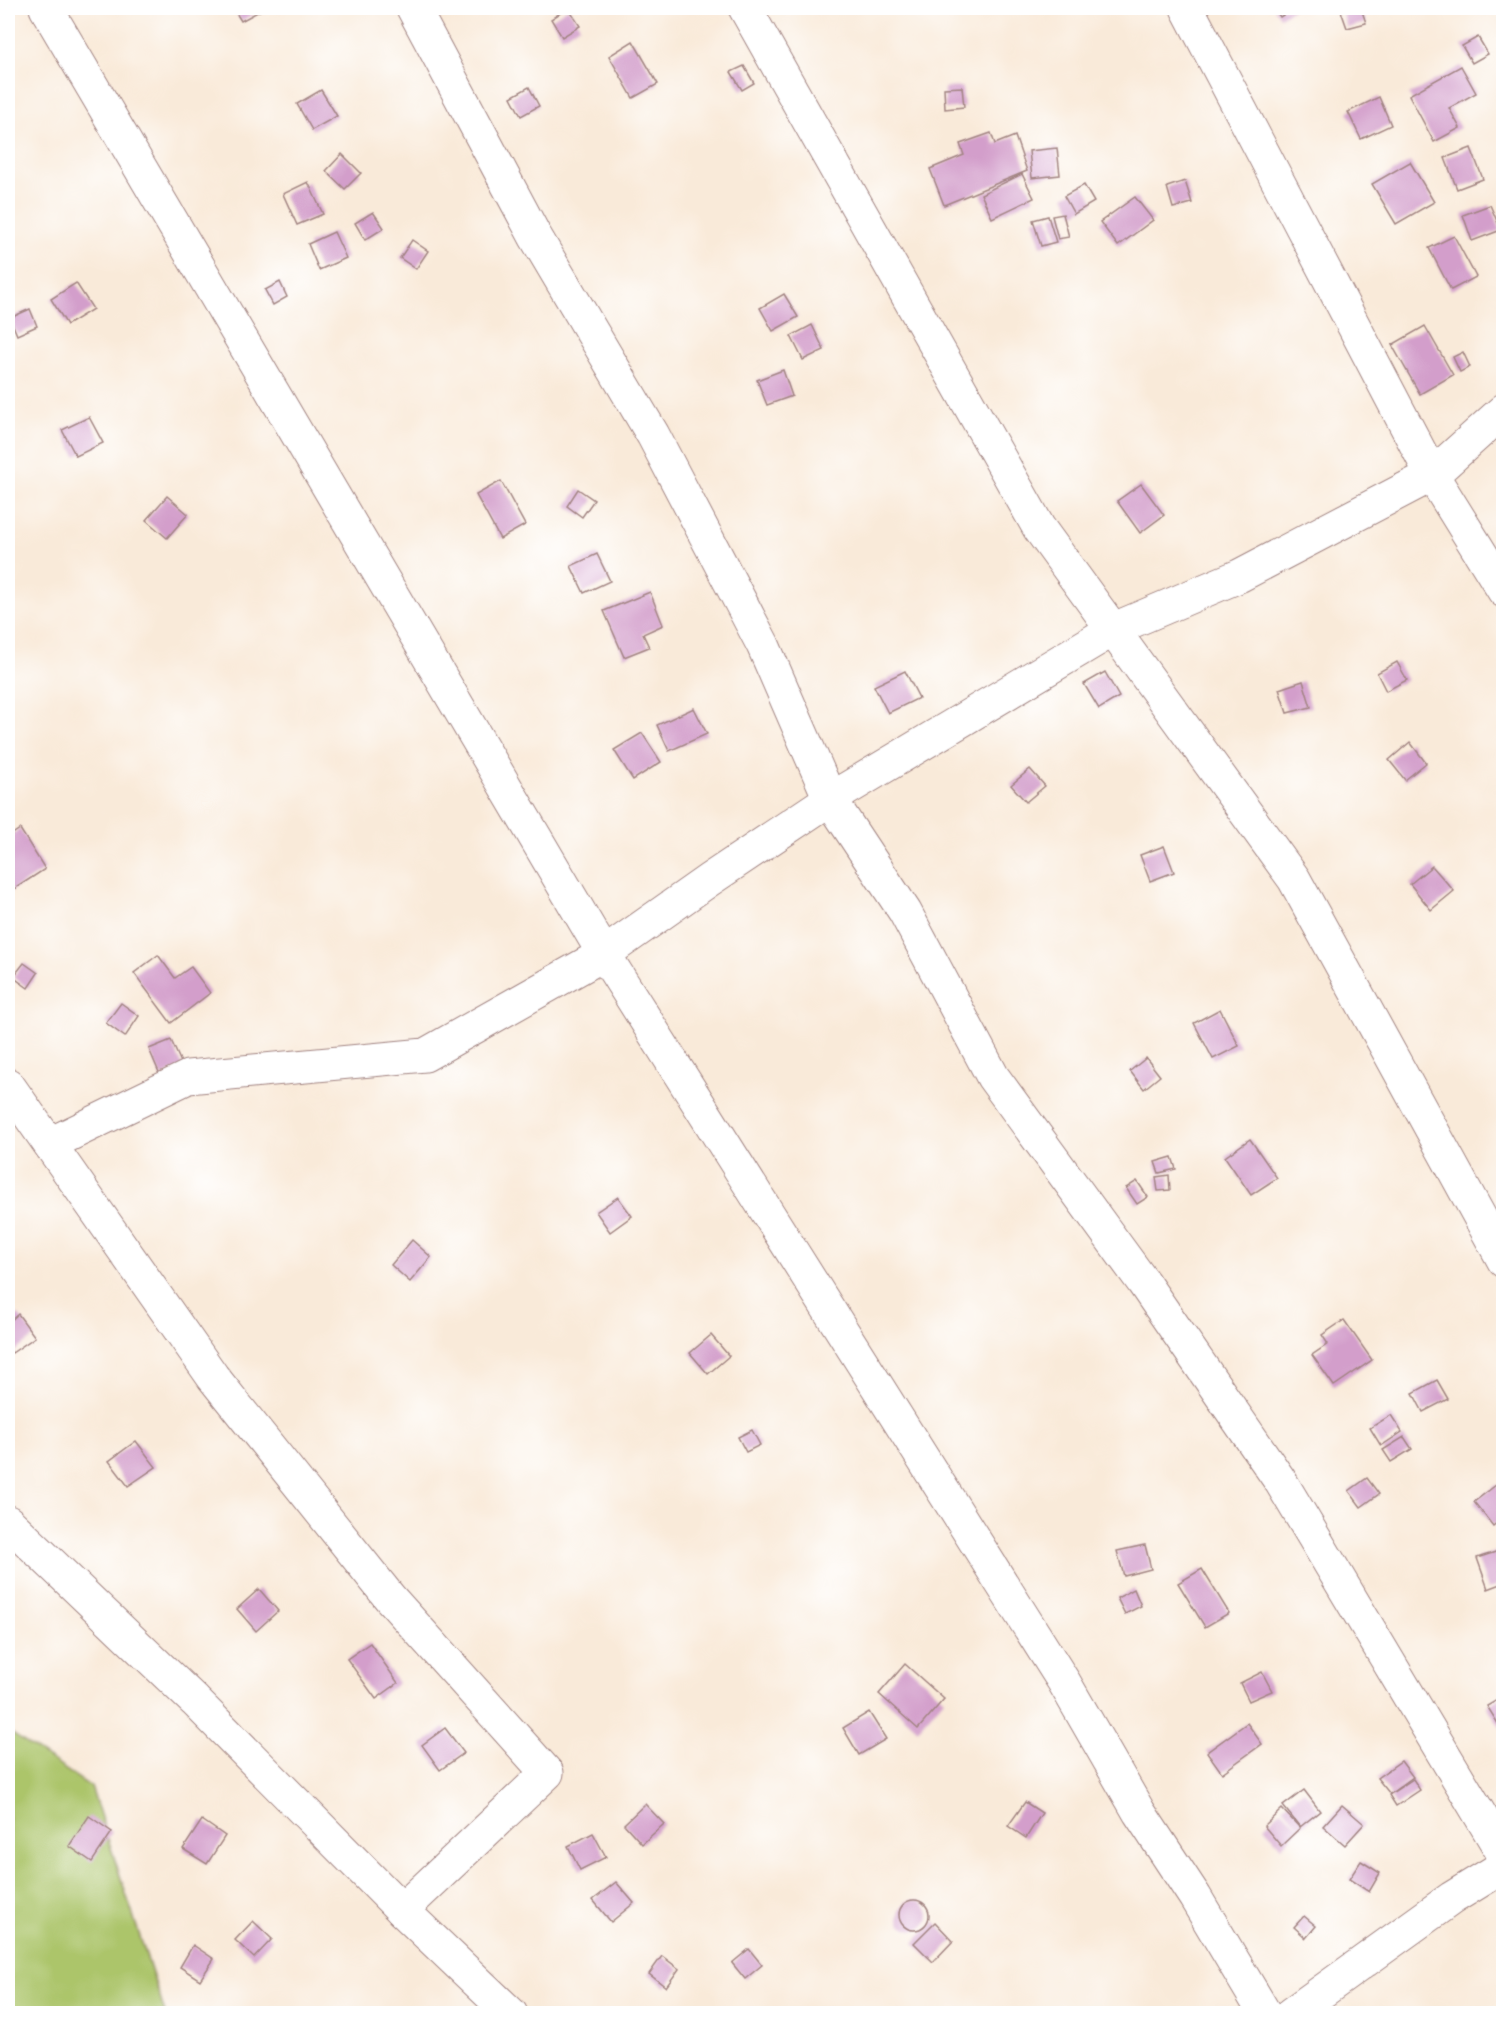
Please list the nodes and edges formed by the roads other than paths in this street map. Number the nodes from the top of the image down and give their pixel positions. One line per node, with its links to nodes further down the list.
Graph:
1 (46, 8): 10 (street)
2 (413, 8): 9 (street)
3 (746, 8): 8 (street)
4 (1187, 8): 6 (street)
5 (1503, 410): 6 (street)
6 (1432, 476): 7 (street); 8 (street)
7 (1503, 591)
8 (1114, 630): 9 (street); 13 (street)
9 (830, 800): 10 (street); 15 (street)
10 (604, 954): 12 (street); 19 (street)
11 (8, 1084): 12 (street)
12 (50, 1144): 17 (street)
13 (1503, 1261)
14 (8, 1522): 17 (street)
15 (1503, 1855)
16 (1503, 1866): 20 (street)
17 (402, 1910): 18 (street)
18 (511, 2013)
19 (1265, 2013)
20 (1291, 2013)

